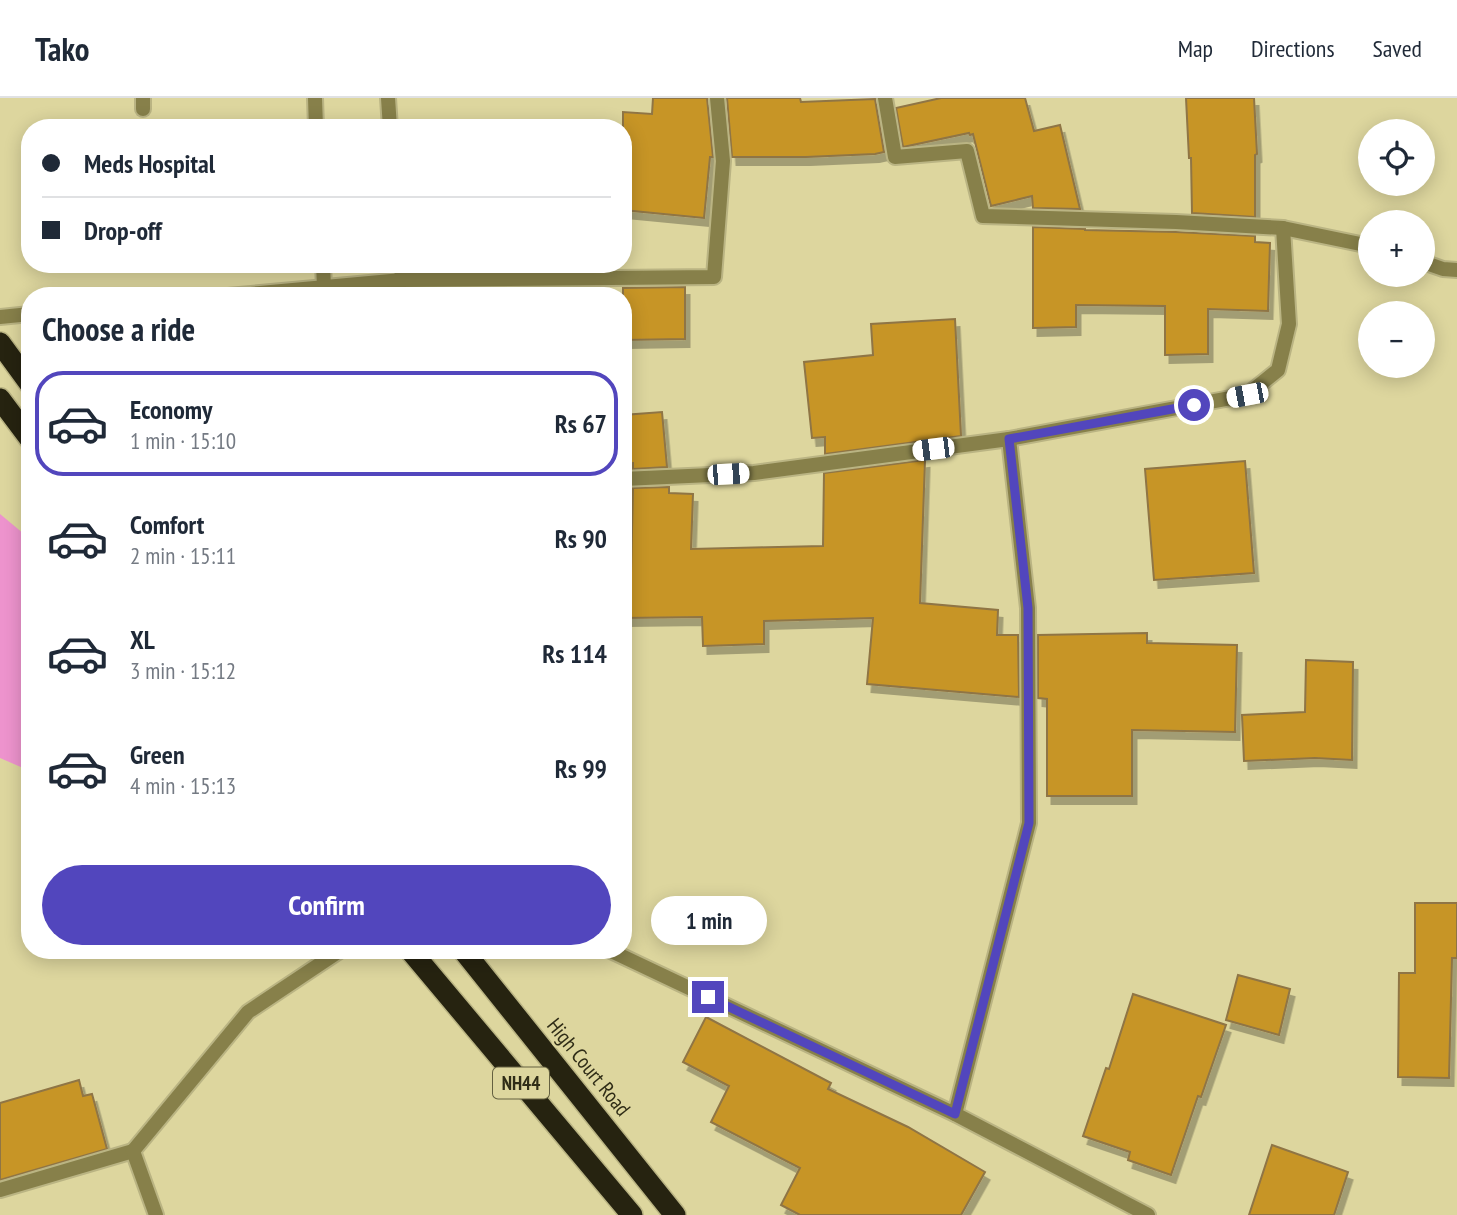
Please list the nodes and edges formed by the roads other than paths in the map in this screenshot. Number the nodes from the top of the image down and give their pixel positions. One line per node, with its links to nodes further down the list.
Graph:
1 (315, 98): 5 (street)
2 (388, 98): 6 (street)
3 (717, 98): 13 (street)
4 (885, 98): 7 (street)
5 (316, 119)
6 (389, 119)
7 (1283, 228): 8 (street); 21 (street)
8 (1358, 244)
9 (1435, 266): 10 (street)
10 (1457, 270)
11 (323, 273): 14 (street)
12 (402, 273): 13 (street)
13 (402, 280): 14 (street)
14 (324, 287)
15 (21, 315): 16 (street)
16 (0, 317)
17 (0, 344): 18 (highway)
18 (21, 372)
19 (0, 399): 20 (highway)
20 (21, 427)
21 (1009, 439): 22 (street); 27 (street)
22 (632, 479)
23 (327, 959): 28 (street)
24 (418, 959): 31 (highway, NH44)
25 (470, 959): 32 (highway, High Court Road / NH44)
26 (628, 959): 27 (street)
27 (955, 1114): 33 (street)
28 (133, 1151): 29 (street); 30 (street)
29 (0, 1190)
30 (156, 1215)
31 (632, 1215)
32 (675, 1215)
33 (1148, 1215)

